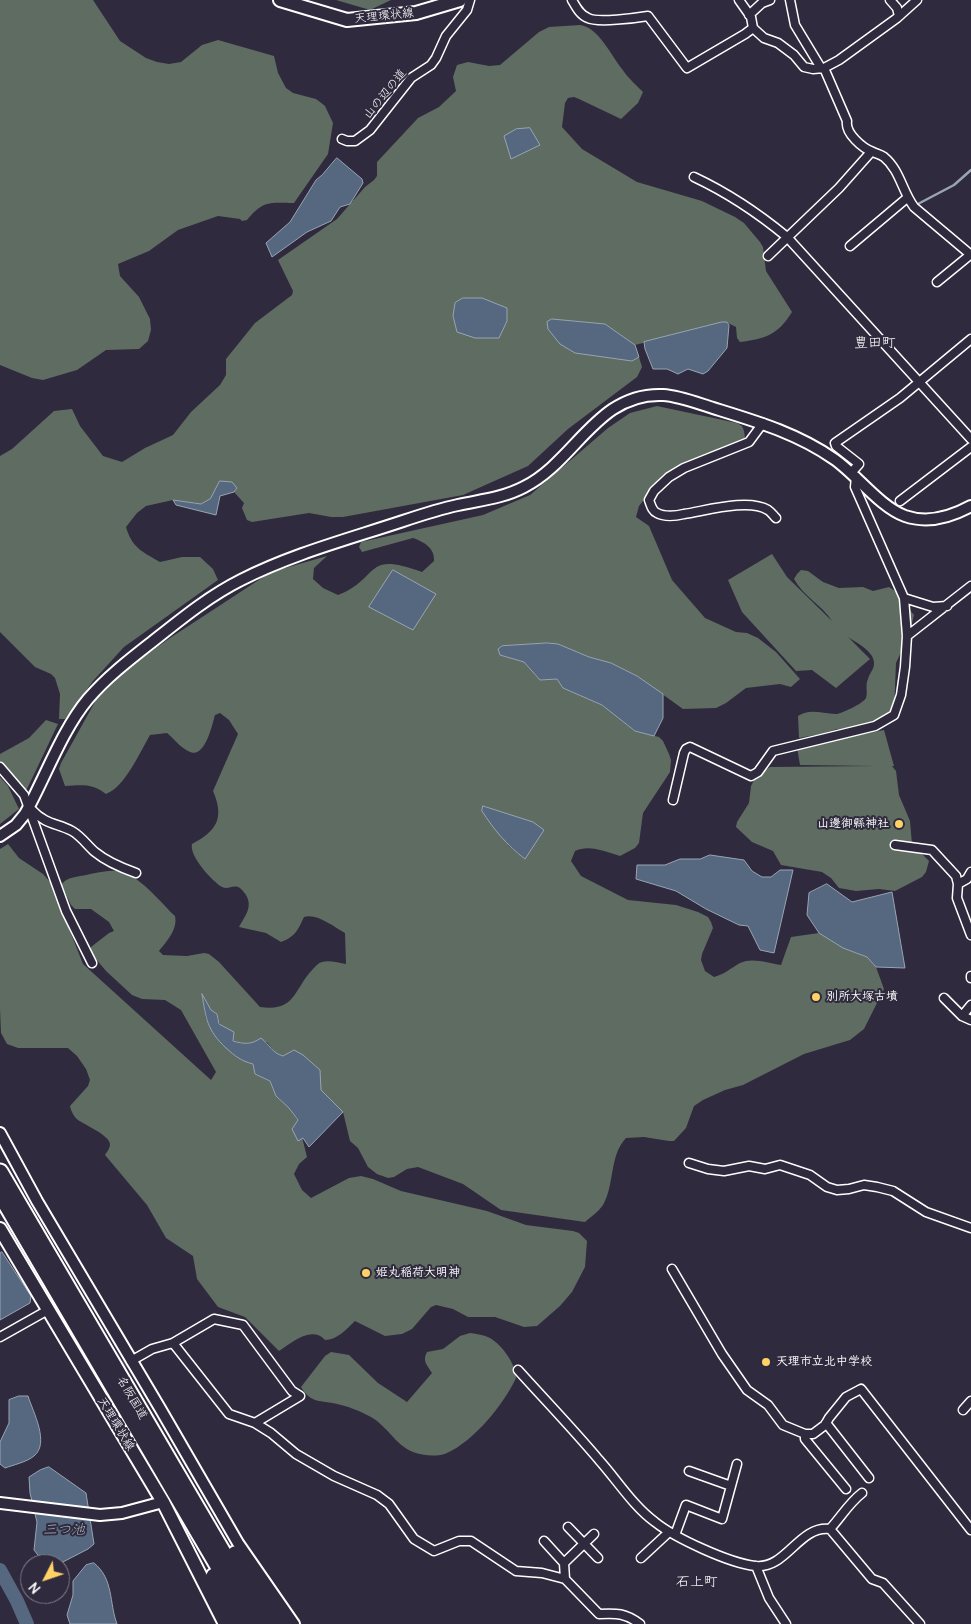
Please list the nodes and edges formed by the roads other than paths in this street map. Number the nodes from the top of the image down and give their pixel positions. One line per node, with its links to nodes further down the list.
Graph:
1 (280, 0): 2 (main road, 天理環状線)
2 (460, 0)
3 (470, 0): 14 (street, 山の辺の道)
4 (572, 0): 12 (street)
5 (738, 0): 10 (street)
6 (770, 0): 10 (street)
7 (790, 0): 13 (street)
8 (890, 0): 11 (street)
9 (917, 0): 11 (street)
10 (749, 15): 12 (street)
11 (899, 16): 13 (street)
12 (753, 28): 13 (street)
13 (822, 68): 15 (street)
14 (342, 138)
15 (871, 152): 17 (street); 18 (street)
16 (694, 177): 18 (street)
17 (907, 198): 19 (street); 20 (street)
18 (787, 237): 21 (street); 24 (street)
19 (850, 246)
20 (971, 255): 22 (street)
21 (768, 256)
22 (937, 282)
23 (971, 339): 24 (street)
24 (918, 382): 26 (street); 28 (street)
25 (764, 423): 28 (street); 31 (street); 38 (street)
26 (971, 439)
27 (971, 447): 29 (street)
28 (854, 475): 30 (street); 33 (street)
29 (900, 500)
30 (971, 506)
31 (776, 518)
32 (971, 586): 34 (street)
33 (904, 598): 34 (street); 35 (street)
34 (948, 606): 35 (street)
35 (907, 636): 37 (street)
36 (0, 766): 38 (street)
37 (673, 800)
38 (29, 807): 39 (street); 42 (street); 45 (street)
39 (0, 836)
40 (895, 845): 43 (street)
41 (971, 872): 43 (street)
42 (136, 873)
43 (958, 884): 44 (street)
44 (971, 935)
45 (92, 963)
46 (944, 998): 48 (street)
47 (971, 1005): 48 (street)
48 (962, 1016): 49 (street)
49 (971, 1020)
50 (0, 1133): 61 (street)
51 (689, 1163): 54 (street)
52 (0, 1172): 67 (highway, 名阪国道)
53 (0, 1194): 60 (highway, 名阪国道)
54 (971, 1228)
55 (0, 1229): 57 (main road, 天理環状線)
56 (672, 1269): 68 (street)
57 (48, 1310): 58 (street); 75 (main road, 天理環状線)
58 (0, 1337)
59 (173, 1343): 61 (street); 66 (street); 66 (street)
60 (98, 1361): 90 (highway); 91 (highway, 名阪国道)
61 (131, 1361): 94 (street)
62 (518, 1370): 80 (street)
63 (971, 1401): 64 (street)
64 (963, 1410)
65 (826, 1422): 68 (street); 71 (street); 79 (street)
66 (255, 1423): 88 (street)
67 (149, 1426): 92 (highway, 名阪国道); 93 (highway)
68 (805, 1434): 73 (street)
69 (737, 1464): 72 (street)
70 (689, 1471): 72 (street)
71 (869, 1478)
72 (731, 1486): 80 (street)
73 (846, 1489)
74 (862, 1493): 78 (street)
75 (163, 1502): 76 (street); 89 (main road, 天理環状線)
76 (0, 1503)
77 (568, 1527): 83 (street)
78 (830, 1529): 87 (street); 97 (street)
79 (971, 1530)
80 (672, 1533): 85 (street); 87 (street)
81 (594, 1534): 83 (street)
82 (544, 1541): 86 (street)
83 (585, 1544): 84 (street); 86 (street)
84 (598, 1558)
85 (641, 1558)
86 (564, 1563): 88 (street)
87 (756, 1566): 96 (street)
88 (565, 1579): 95 (street)
89 (225, 1624)
90 (237, 1624)
91 (252, 1624)
92 (265, 1624)
93 (281, 1624)
94 (294, 1624)
95 (640, 1624)
96 (786, 1624)
97 (920, 1624)

